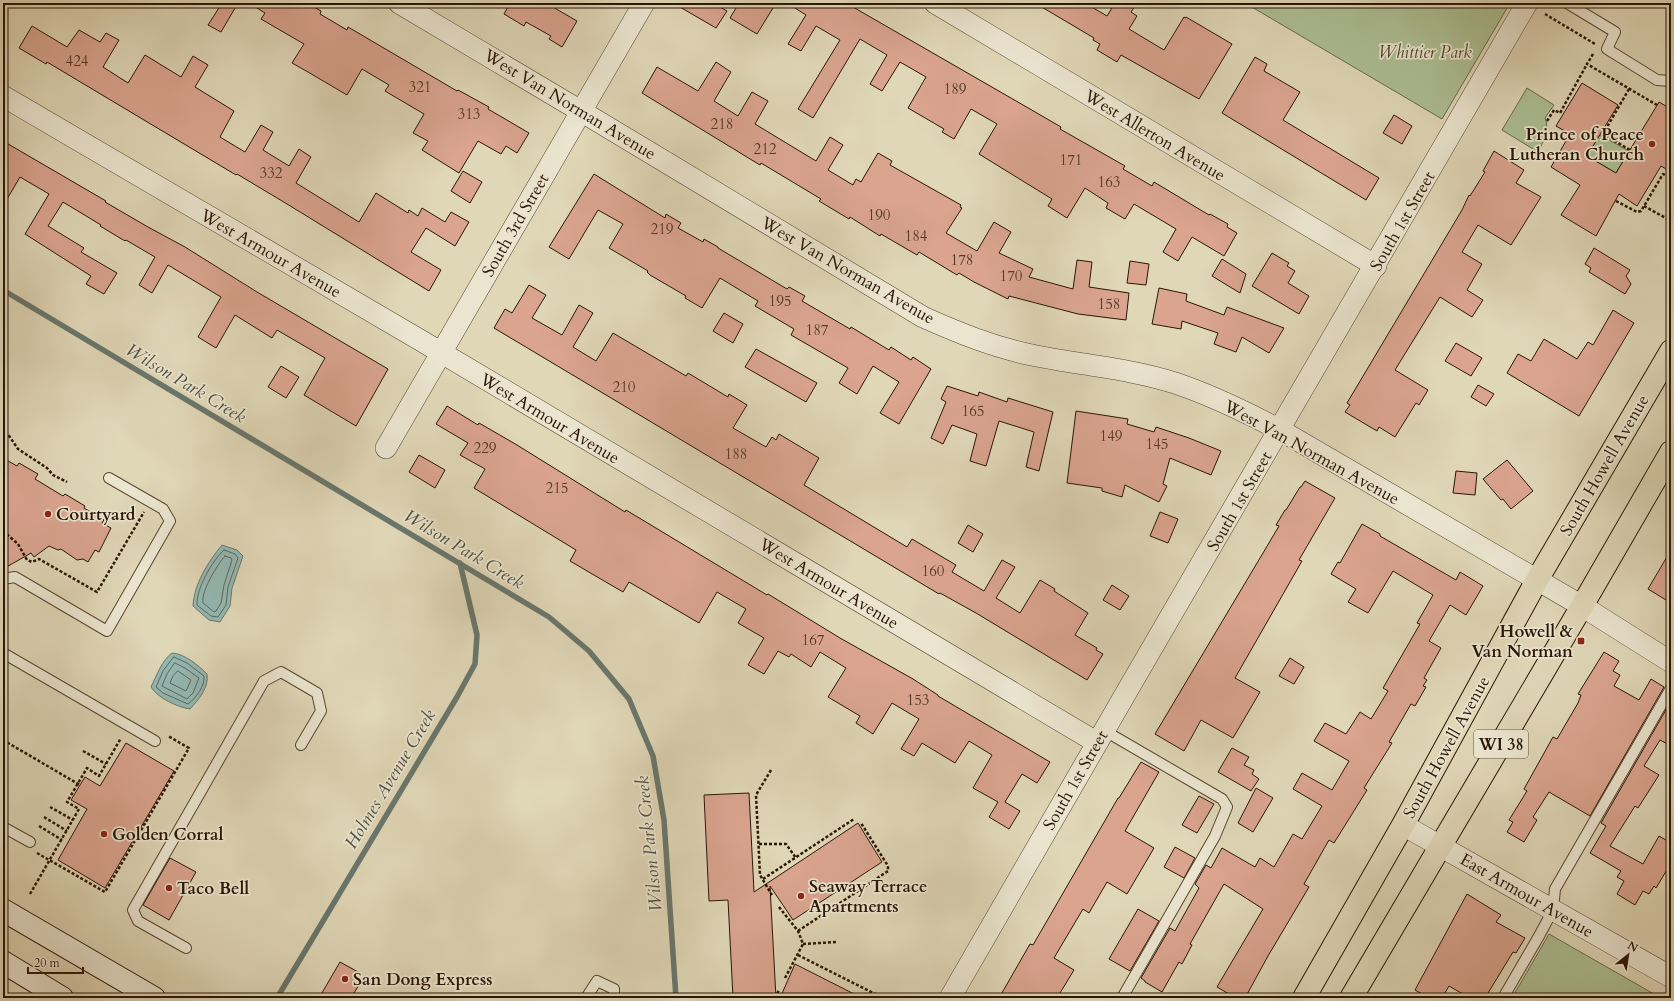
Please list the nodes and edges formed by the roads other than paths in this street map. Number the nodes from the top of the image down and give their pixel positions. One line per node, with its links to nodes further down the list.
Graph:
1 (399, 3): 8 (street, West Van Norman Avenue)
2 (644, 3): 8 (street, South 3rd Street)
3 (935, 3): 9 (street, West Allerton Avenue)
4 (1527, 3): 9 (street, South 1st Street)
5 (1567, 3): 6 (lane)
6 (1671, 81)
7 (3, 96): 11 (street, West Armour Avenue)
8 (582, 111): 11 (street, South 3rd Street); 12 (street, West Van Norman Avenue)
9 (1376, 266): 12 (street, South 1st Street)
10 (1671, 351): 17 (main road, South Howell Avenue / WI 38)
11 (441, 353): 13 (street, South 3rd Street); 22 (street, West Armour Avenue)
12 (1280, 430): 17 (street, West Van Norman Avenue); 22 (street, South 1st Street)
13 (386, 448)
14 (1671, 452): 18 (main road, WI 38)
15 (108, 478): 16 (lane)
16 (3, 579)
17 (1537, 580): 18 (street, West Van Norman Avenue); 25 (main road, South Howell Avenue / WI 38)
18 (1582, 606): 20 (street, West Van Norman Avenue); 28 (main road, WI 38)
19 (3, 653): 23 (lane)
20 (1671, 662)
21 (1671, 688): 30 (lane)
22 (1100, 736): 38 (street, South 1st Street); 39 (lane)
23 (155, 741)
24 (301, 745): 31 (lane)
25 (1403, 825): 28 (street, East Armour Avenue); 40 (main road, South Howell Avenue / WI 38)
26 (3, 827): 27 (lane)
27 (30, 842)
28 (1440, 846): 30 (street, East Armour Avenue); 41 (main road, WI 38)
29 (3, 910): 35 (main road)
30 (1553, 910): 33 (street, East Armour Avenue); 42 (lane)
31 (186, 948)
32 (3, 962): 34 (main road)
33 (1668, 970)
34 (62, 998)
35 (154, 998)
36 (586, 998): 37 (lane)
37 (614, 998)
38 (950, 998)
39 (1122, 998)
40 (1304, 998)
41 (1351, 998)
42 (1503, 998)

